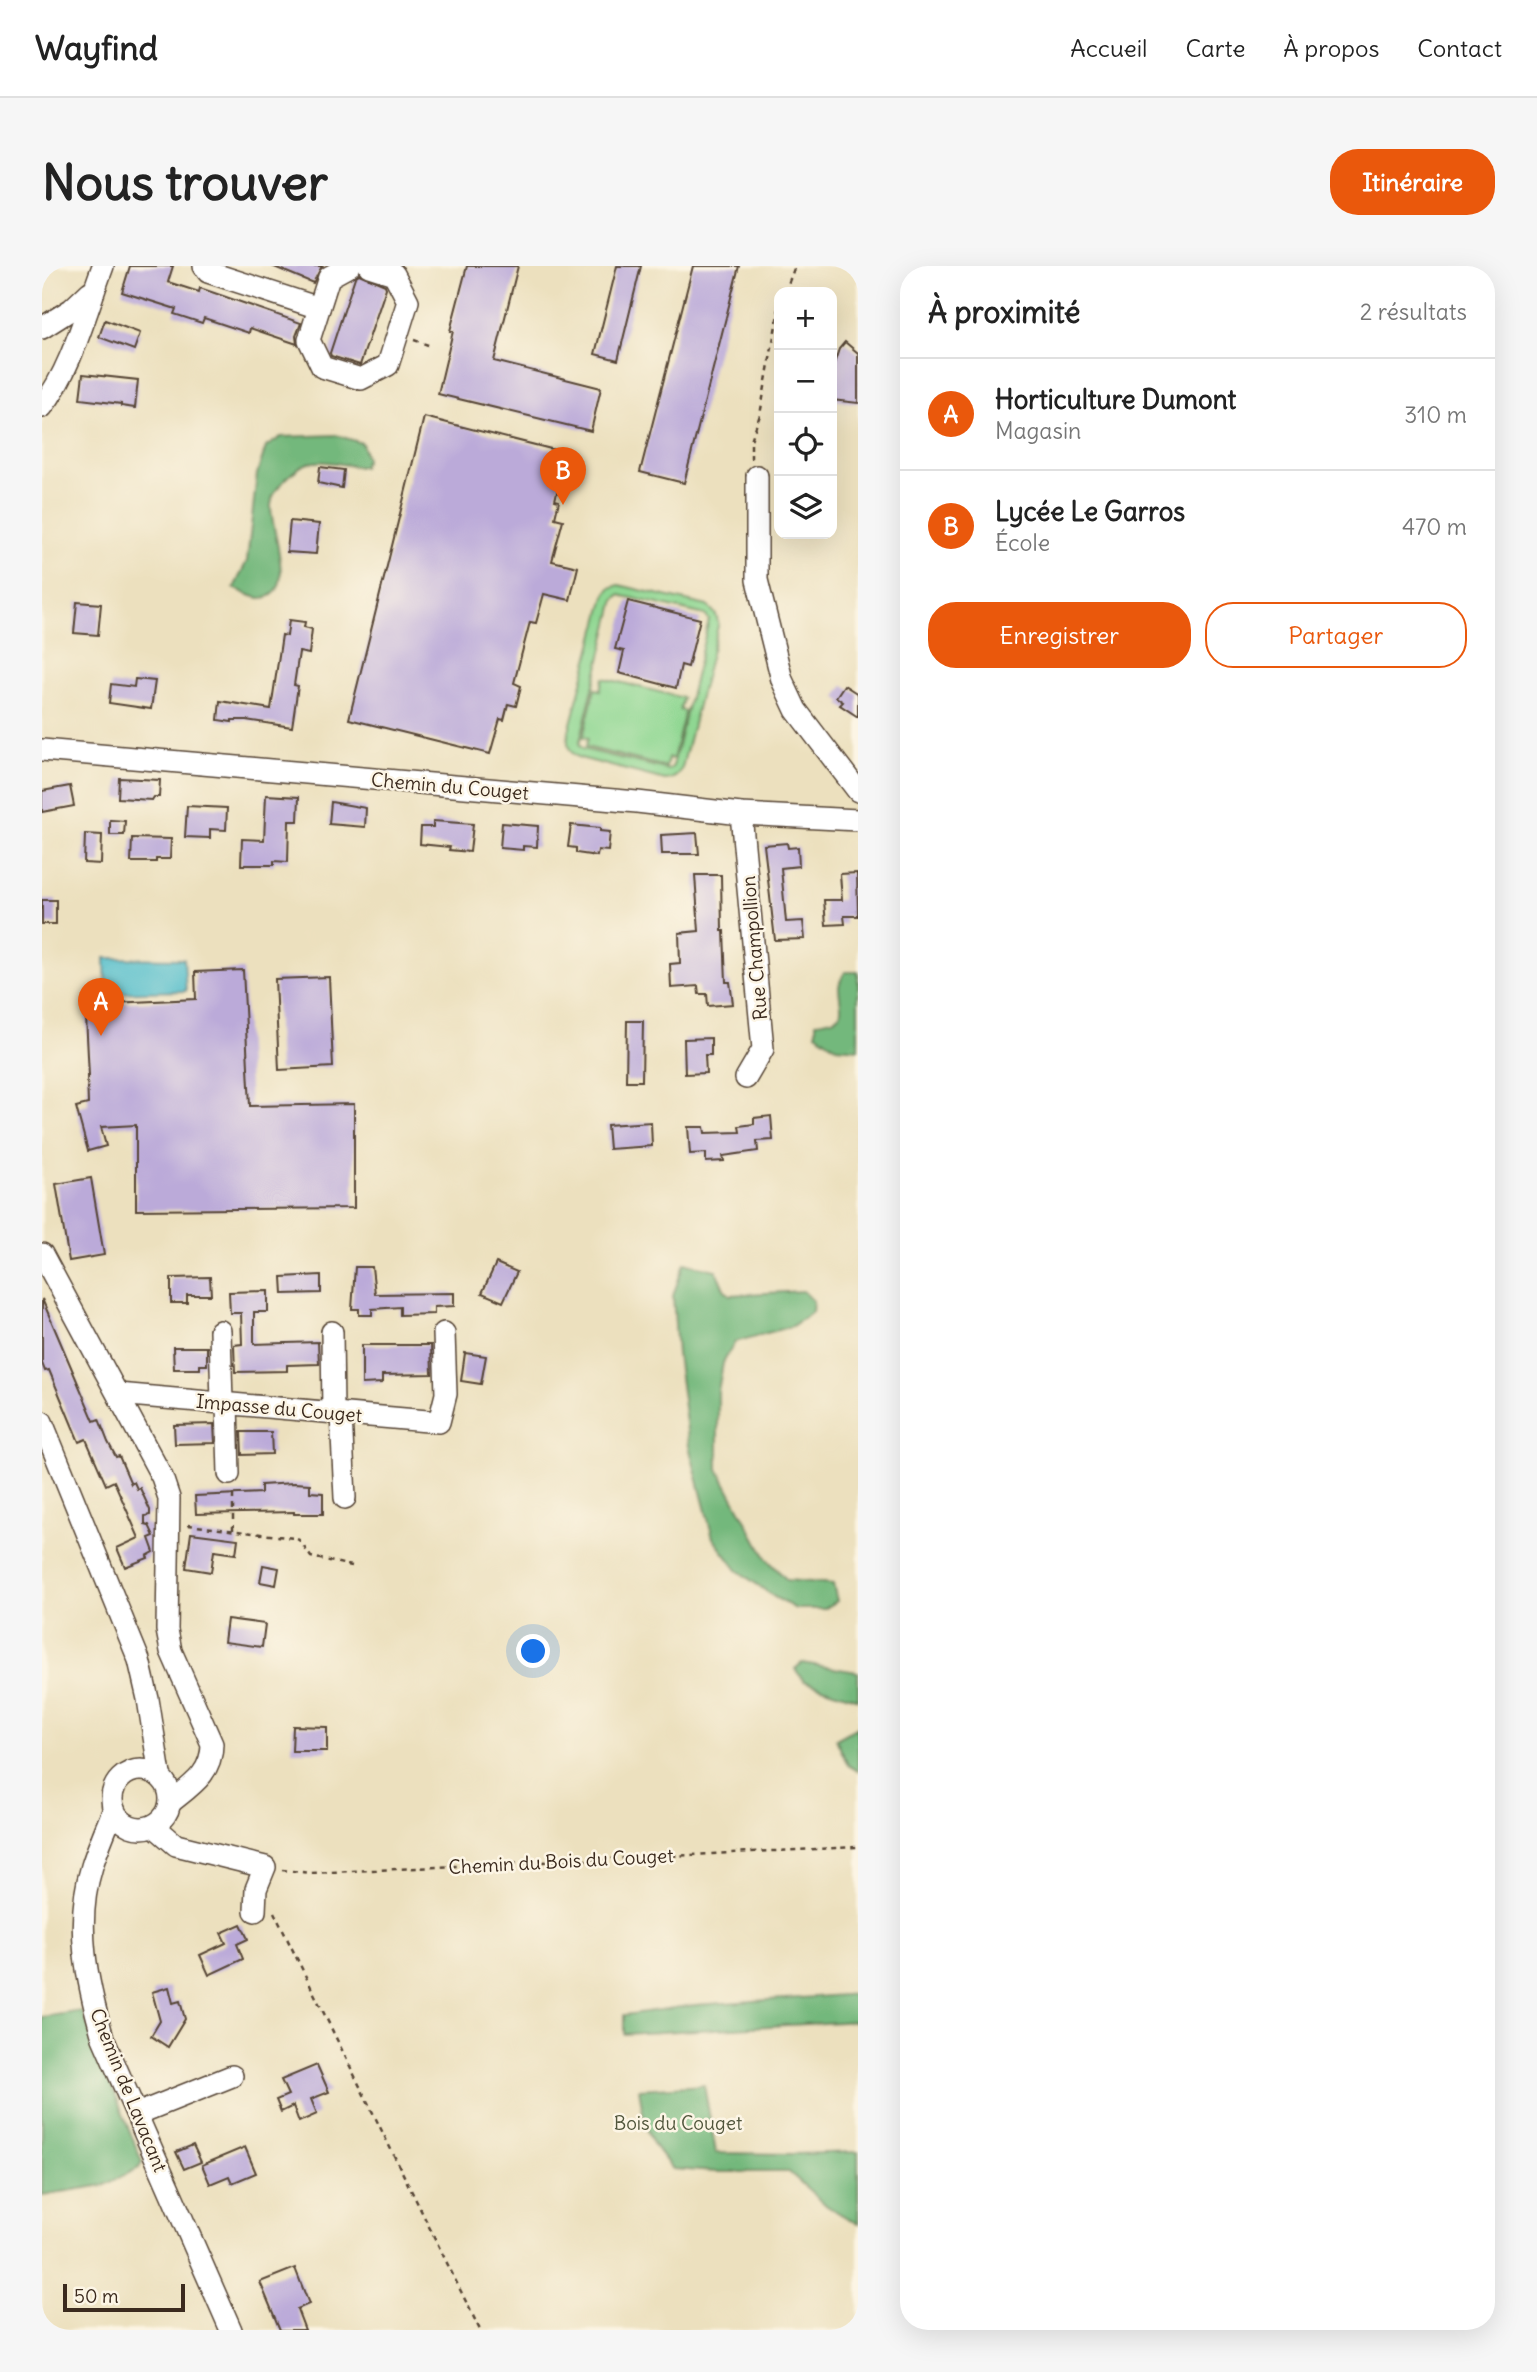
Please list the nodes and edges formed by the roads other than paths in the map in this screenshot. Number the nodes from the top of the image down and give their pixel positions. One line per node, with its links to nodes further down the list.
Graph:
1 (103, 266): 5 (street)
2 (204, 266): 6 (street)
3 (349, 266): 6 (street)
4 (369, 266): 6 (street)
5 (94, 289): 7 (street); 8 (street)
6 (319, 308)
7 (42, 328)
8 (42, 407)
9 (757, 476): 11 (street)
10 (42, 750): 12 (street, Chemin du Couget)
11 (858, 791)
12 (741, 814): 13 (street, Chemin du Couget); 14 (street, Rue Champollion)
13 (858, 820)
14 (746, 1078)
15 (42, 1254): 19 (street)
16 (220, 1331): 20 (street)
17 (331, 1332): 21 (street)
18 (444, 1334): 21 (street, Impasse du Couget)
19 (118, 1394): 20 (street, Impasse du Couget); 28 (street)
20 (225, 1403): 21 (street, Impasse du Couget); 23 (street)
21 (337, 1413): 24 (street)
22 (42, 1422): 25 (street)
23 (229, 1474)
24 (345, 1498)
25 (151, 1729): 26 (street); 27 (street)
26 (132, 1771): 27 (street); 29 (street)
27 (160, 1775): 28 (street)
28 (171, 1802): 30 (street)
29 (114, 1810): 30 (street); 31 (street, Chemin de Lavacant)
30 (144, 1827): 31 (street); 32 (street)
31 (102, 1840): 34 (street, Chemin de Lavacant)
32 (255, 1911)
33 (232, 2076): 34 (street)
34 (137, 2114): 35 (street, Chemin de Lavacant)
35 (230, 2330)

